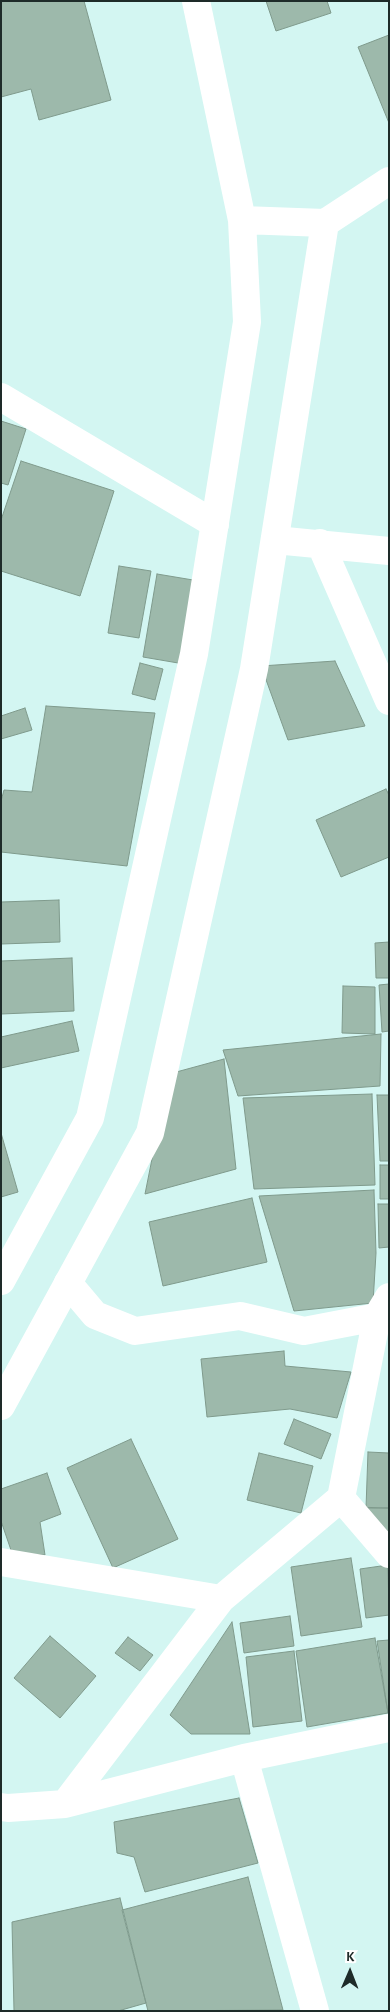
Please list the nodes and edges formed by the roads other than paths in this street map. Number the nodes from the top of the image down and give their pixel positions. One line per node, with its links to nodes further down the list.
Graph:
1 (196, 1): 3 (main road)
2 (389, 181): 4 (main road)
3 (242, 220): 4 (main road); 6 (main road)
4 (325, 223): 7 (main road)
5 (1, 397): 6 (main road)
6 (215, 524): 11 (main road)
7 (275, 540): 8 (main road); 12 (main road)
8 (320, 543): 9 (main road); 10 (main road)
9 (389, 551)
10 (389, 702)
11 (1, 1281)
12 (68, 1283): 13 (main road); 14 (main road)
13 (383, 1307): 15 (main road)
14 (1, 1406)
15 (341, 1498): 16 (main road); 18 (main road)
16 (389, 1554)
17 (1, 1562): 18 (main road)
18 (221, 1599): 21 (main road)
19 (389, 1728): 20 (main road)
20 (244, 1758): 21 (main road); 23 (main road)
21 (65, 1804): 22 (main road)
22 (1, 1807)
23 (315, 2011)

